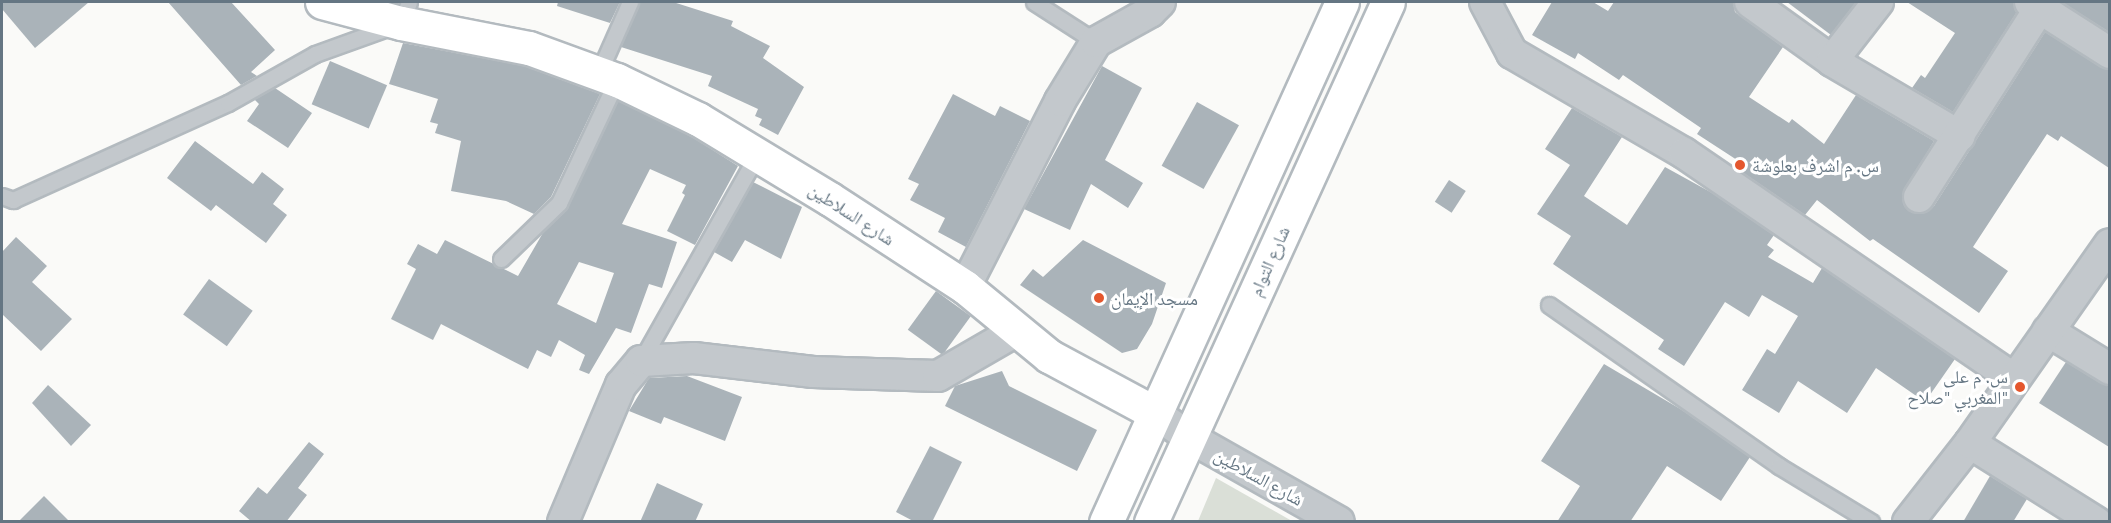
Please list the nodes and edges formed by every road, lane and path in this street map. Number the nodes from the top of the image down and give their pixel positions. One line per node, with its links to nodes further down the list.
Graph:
1 (322, 2): 11 (main road, شارع السلاطين)
2 (630, 2): 15 (lane)
3 (1034, 2): 12 (lane)
4 (1160, 2): 12 (street)
5 (1342, 2): 29 (main road)
6 (1388, 2): 30 (main road, شارع التوام)
7 (1485, 2): 28 (street)
8 (1750, 2): 14 (street)
9 (1878, 2): 14 (street)
10 (2035, 5): 13 (street); 16 (street)
11 (405, 12): 15 (main road, شارع السلاطين); 18 (lane)
12 (1096, 42): 22 (street)
13 (2109, 53)
14 (1832, 60): 16 (street)
15 (608, 76): 17 (main road, شارع السلاطين); 21 (lane)
16 (1960, 136): 19 (street)
17 (757, 155): 22 (main road, شارع السلاطين); 26 (lane)
18 (2, 196)
19 (1919, 197)
20 (2109, 244): 25 (street)
21 (501, 259)
22 (965, 287): 24 (main road, شارع السلاطين)
23 (1550, 305): 36 (lane)
24 (1016, 331): 26 (street); 29 (main road, شارع السلاطين)
25 (2048, 331): 27 (street); 28 (street)
26 (641, 361): 32 (street)
27 (2109, 369)
28 (2014, 379): 31 (street)
29 (1155, 413): 30 (street, شارع السلاطين); 33 (main road)
30 (1190, 437): 34 (main road, شارع التوام); 35 (street, شارع السلاطين)
31 (1970, 443): 37 (street); 38 (street)
32 (562, 522)
33 (1106, 522)
34 (1151, 522)
35 (1339, 522)
36 (1871, 522)
37 (1908, 522)
38 (2096, 522)

